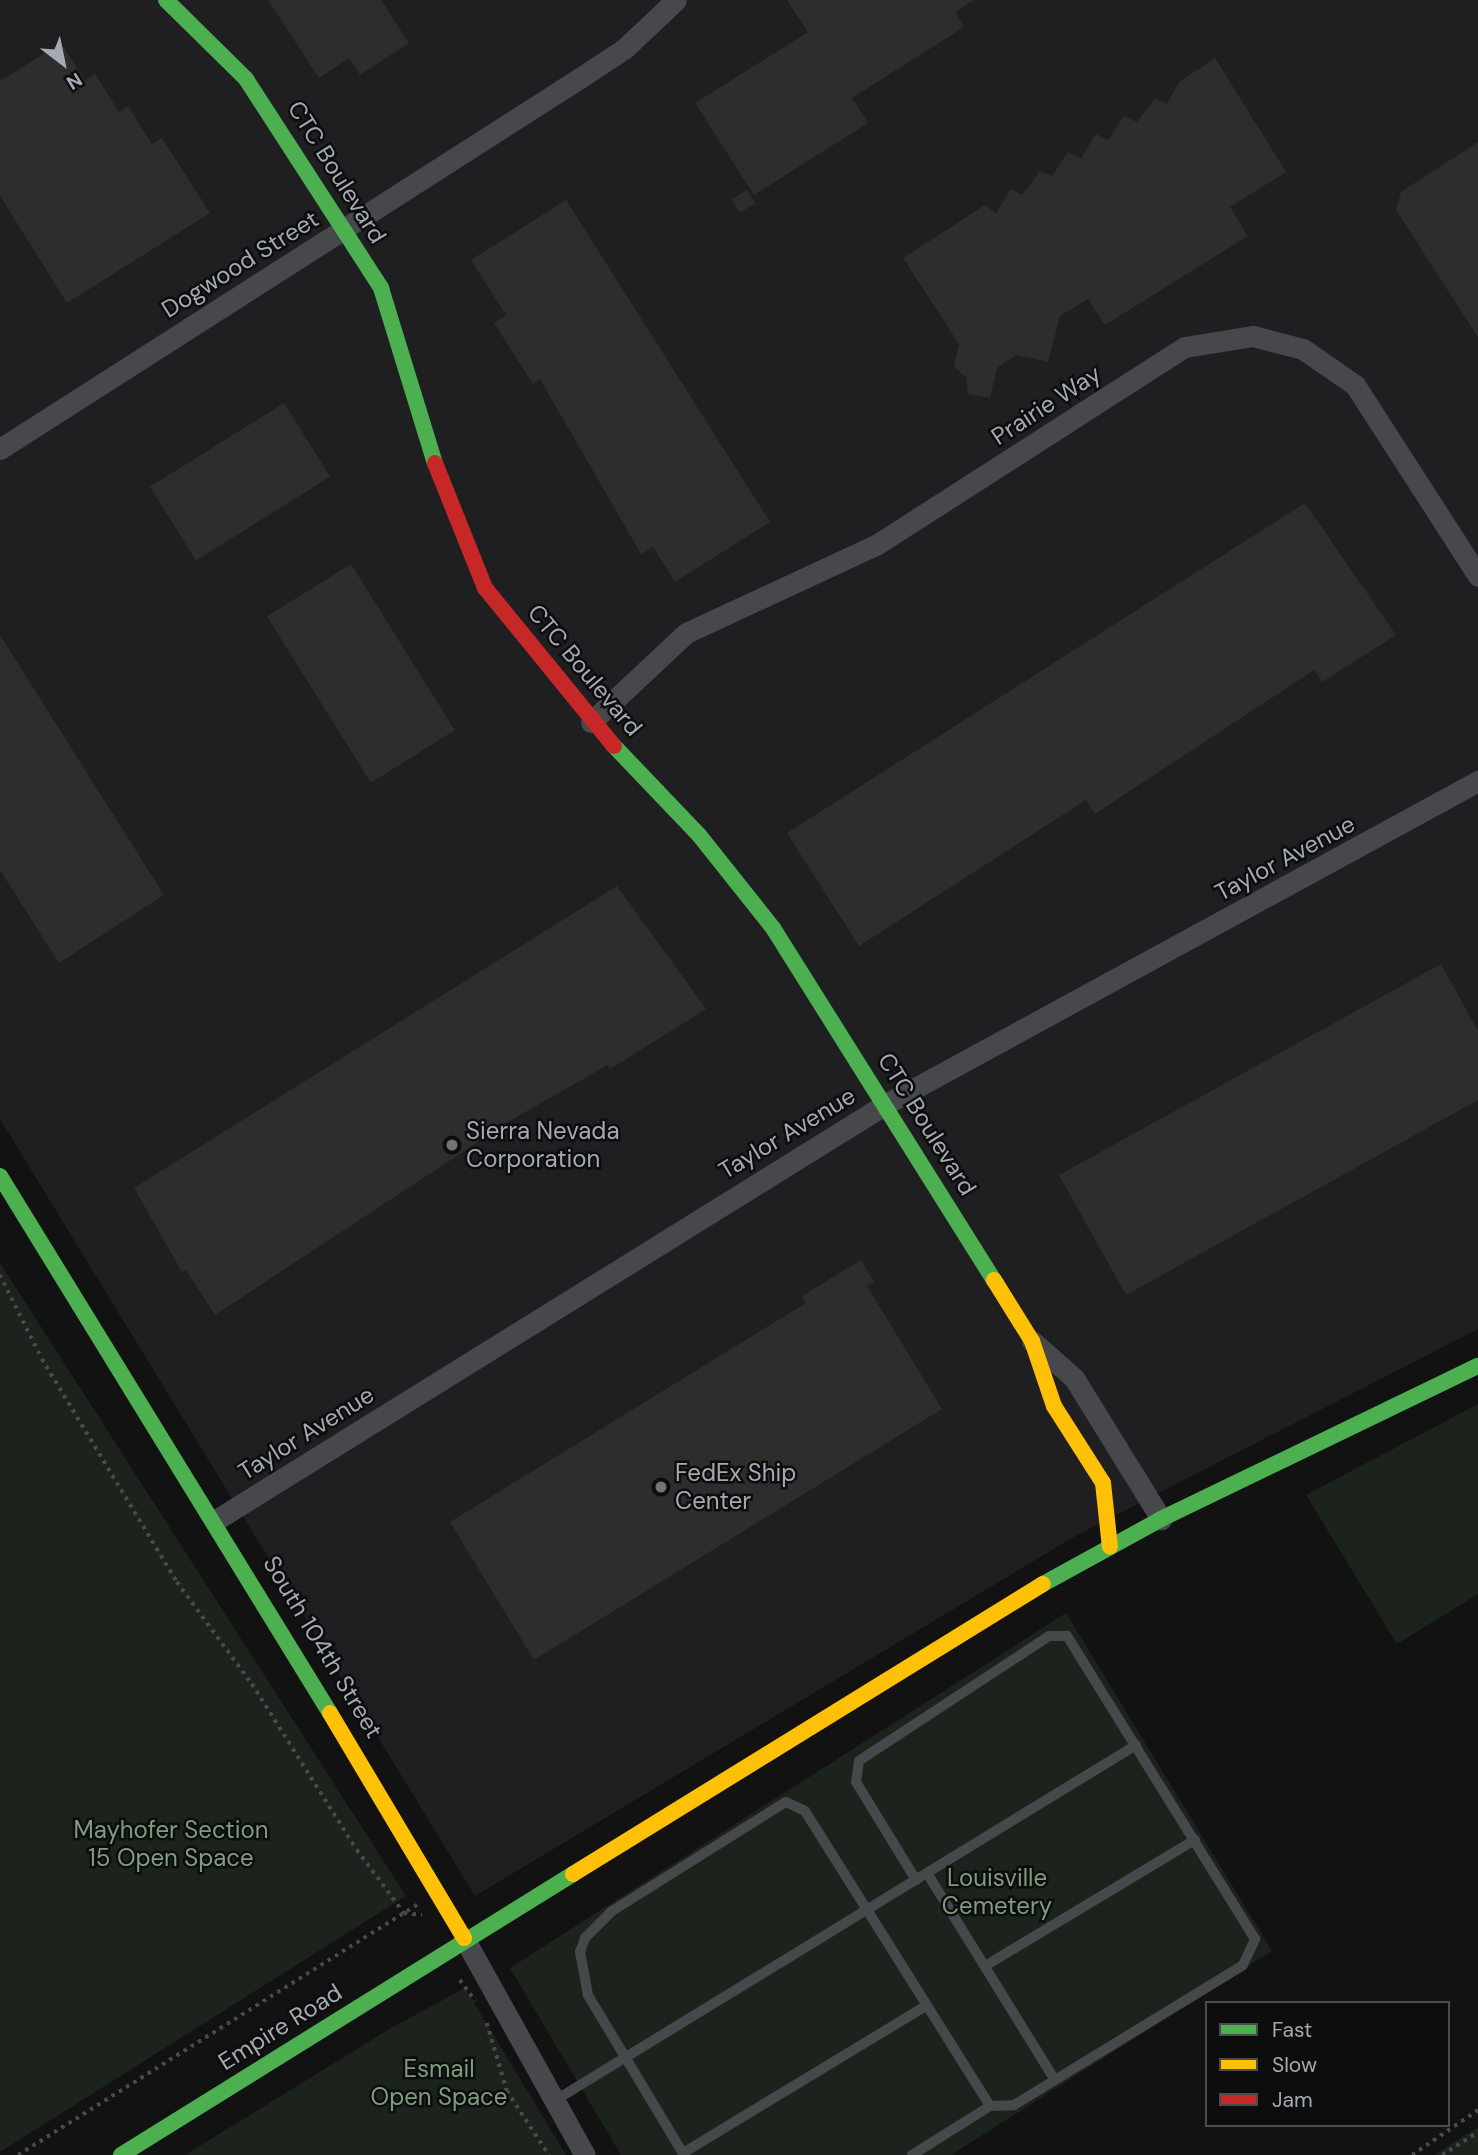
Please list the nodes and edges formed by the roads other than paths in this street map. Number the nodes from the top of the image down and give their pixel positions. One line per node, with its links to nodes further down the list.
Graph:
1 (166, 0): 3 (street, CTC Boulevard)
2 (676, 0): 3 (street, Dogwood Street)
3 (342, 231): 4 (street, Dogwood Street); 6 (street, CTC Boulevard)
4 (0, 449)
5 (1478, 576): 6 (street, Prairie Way)
6 (591, 722): 8 (street, CTC Boulevard)
7 (1478, 781): 8 (street, Taylor Avenue)
8 (884, 1105): 10 (street, CTC Boulevard); 13 (street, Taylor Avenue)
9 (0, 1176): 13 (street, South 104th Street)
10 (1032, 1341): 12 (street, CTC Boulevard); 14 (street, CTC Boulevard)
11 (1478, 1366): 12 (street, Empire Road)
12 (1161, 1519): 14 (street, Empire Road)
13 (216, 1520): 20 (street, South 104th Street)
14 (1110, 1547): 20 (street, Empire Road)
15 (1136, 1745): 16 (lane); 17 (lane); 18 (lane)
16 (1195, 1840): 21 (lane); 24 (lane)
17 (927, 1873): 18 (lane); 21 (lane)
18 (916, 1880): 19 (lane)
19 (865, 1911): 22 (lane); 23 (lane); 23 (lane)
20 (464, 1938): 25 (street, South 104th Street); 28 (street, Empire Road)
21 (985, 1966): 24 (lane)
22 (926, 2006): 26 (lane); 27 (lane)
23 (624, 2058): 25 (lane); 27 (lane)
24 (1055, 2080): 26 (lane)
25 (554, 2101): 29 (street, South 104th Street)
26 (990, 2106): 30 (lane)
27 (683, 2154)
28 (121, 2155)
29 (585, 2155)
30 (912, 2155)

